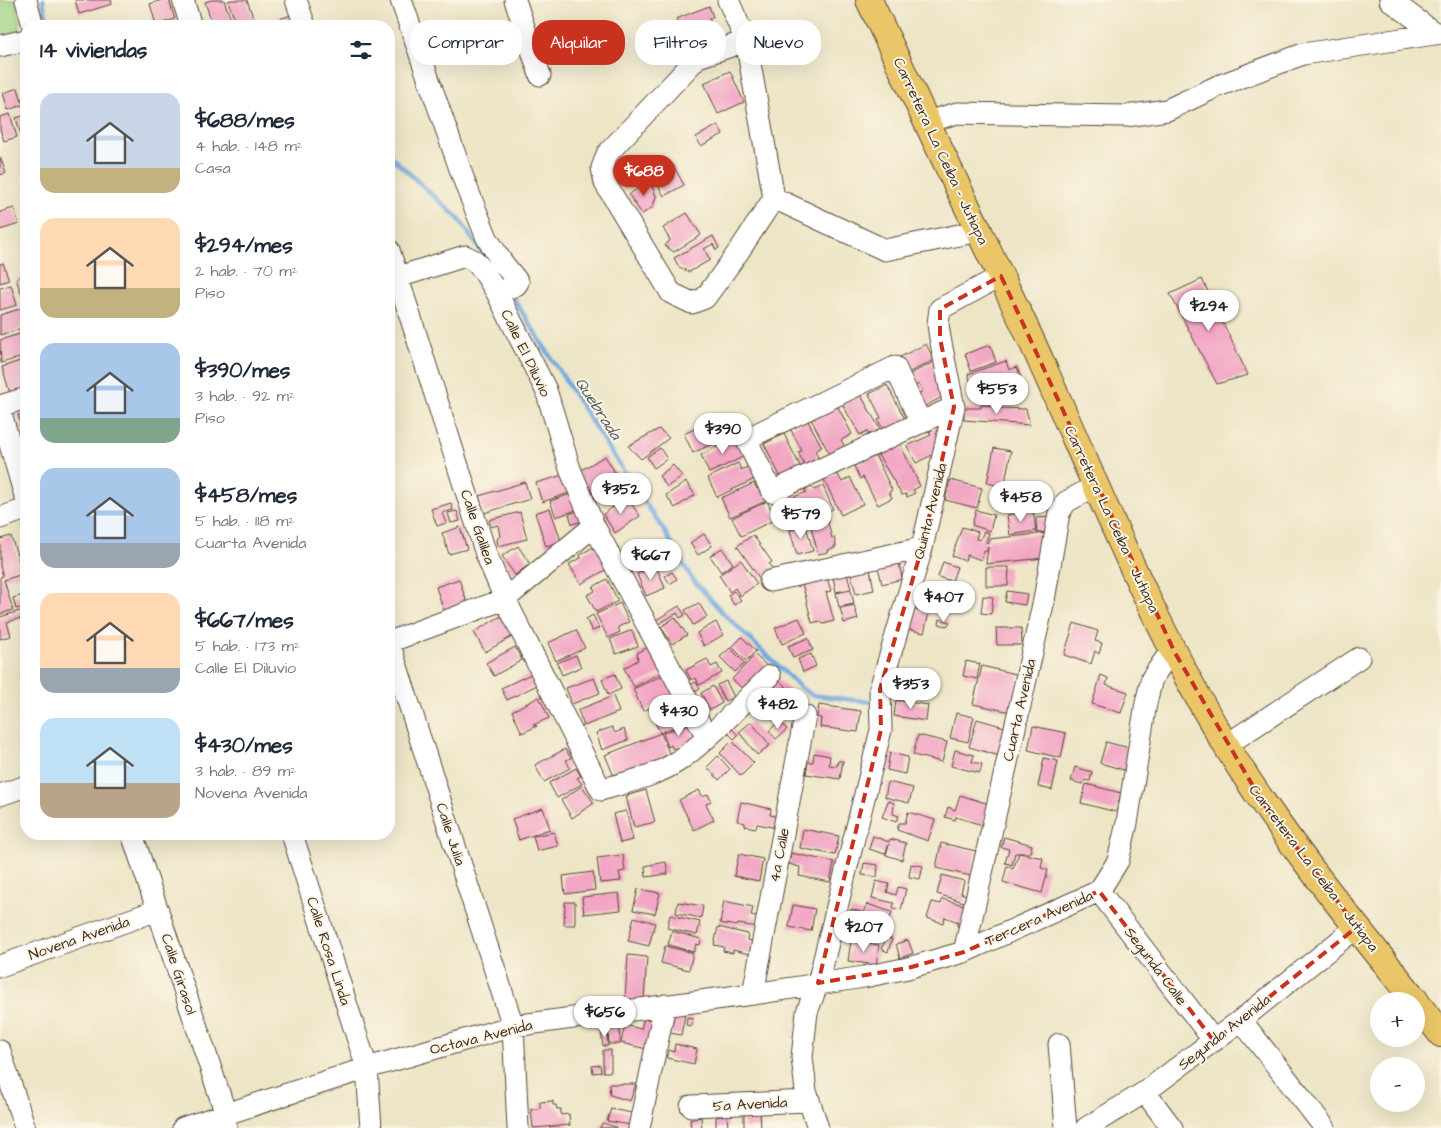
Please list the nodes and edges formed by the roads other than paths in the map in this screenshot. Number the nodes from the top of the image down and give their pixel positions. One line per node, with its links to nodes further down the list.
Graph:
1 (26, 0): 9 (street)
2 (183, 0): 10 (street)
3 (296, 0): 11 (street)
4 (401, 0): 25 (street, Calle El Diluvio)
5 (515, 0): 18 (street)
6 (728, 0): 12 (street)
7 (869, 0): 19 (main road, Carretera La Ceiba - Jutiapa)
8 (1390, 0): 13 (street)
9 (31, 20)
10 (189, 20)
11 (303, 20)
12 (737, 20)
13 (1439, 33): 19 (street)
14 (20, 41): 16 (street)
15 (736, 44): 20 (street)
16 (0, 46)
17 (750, 65): 20 (street)
18 (540, 75)
19 (927, 122): 21 (main road, Carretera La Ceiba - Jutiapa)
20 (774, 198): 21 (street)
21 (979, 231): 22 (main road, Carretera La Ceiba - Jutiapa)
22 (1001, 276): 28 (street, Quinta Avenida); 32 (main road, Carretera La Ceiba - Jutiapa)
23 (395, 278): 25 (street, Calle El Diluvio)
24 (395, 285): 38 (street, Calle Galilea)
25 (506, 290): 35 (street, Calle El Diluvio)
26 (20, 400): 27 (street)
27 (0, 406)
28 (954, 407): 30 (street); 36 (street, Quinta Avenida)
29 (0, 410): 31 (street)
30 (921, 422): 30 (street)
31 (20, 478)
32 (1095, 486): 40 (main road, Carretera La Ceiba - Jutiapa); 54 (street, Cuarta Avenida)
33 (20, 511): 34 (street)
34 (0, 518)
35 (594, 526): 38 (street); 45 (street, Calle El Diluvio)
36 (922, 548): 37 (street); 56 (street, Quinta Avenida)
37 (770, 580)
38 (505, 599): 39 (street); 45 (street, Calle Galilea)
39 (395, 640)
40 (1175, 653): 46 (main road, Carretera La Ceiba - Jutiapa); 51 (street, Tercera Avenida)
41 (1359, 658): 46 (street)
42 (395, 661): 62 (street, Calle Julia)
43 (770, 676): 45 (street)
44 (805, 716): 58 (street, 4a Calle)
45 (707, 737)
46 (1226, 745): 53 (main road, Carretera La Ceiba - Jutiapa)
47 (20, 788): 48 (street)
48 (0, 795)
49 (134, 840): 52 (street, Calle Girasol)
50 (294, 840): 67 (street, Calle Rosa Linda)
51 (1099, 891): 54 (street, Tercera Avenida); 64 (street, Segunda Calle)
52 (158, 910): 55 (street, Novena Avenida); 71 (street, Calle Girasol)
53 (1357, 927): 57 (main road, Carretera La Ceiba - Jutiapa); 61 (street, Segunda Avenida)
54 (964, 952): 56 (street, Tercera Avenida)
55 (0, 966)
56 (818, 983): 58 (street, Octava Avenida); 69 (street)
57 (1408, 992)
58 (753, 994): 59 (street, Octava Avenida)
59 (665, 1005): 62 (street, Octava Avenida); 76 (street)
60 (1425, 1014): 63 (main road, Carretera La Ceiba - Jutiapa)
61 (1241, 1020): 64 (street, Segunda Avenida); 81 (street)
62 (513, 1026): 67 (street, Octava Avenida); 75 (street, Calle Julia)
63 (1441, 1034)
64 (1214, 1041): 68 (street, Segunda Avenida)
65 (1059, 1044): 78 (street)
66 (0, 1051): 72 (street)
67 (367, 1068): 71 (street, Octava Avenida); 74 (street, Calle Rosa Linda)
68 (1145, 1092): 79 (street, Segunda Avenida); 80 (street)
69 (809, 1101): 70 (street, 5a Avenida); 77 (street)
70 (691, 1106)
71 (226, 1121): 73 (street, Octava Avenida)
72 (25, 1128)
73 (183, 1128)
74 (371, 1128)
75 (518, 1128)
76 (639, 1128)
77 (818, 1128)
78 (1066, 1128)
79 (1086, 1128)
80 (1172, 1128)
81 (1325, 1128)

